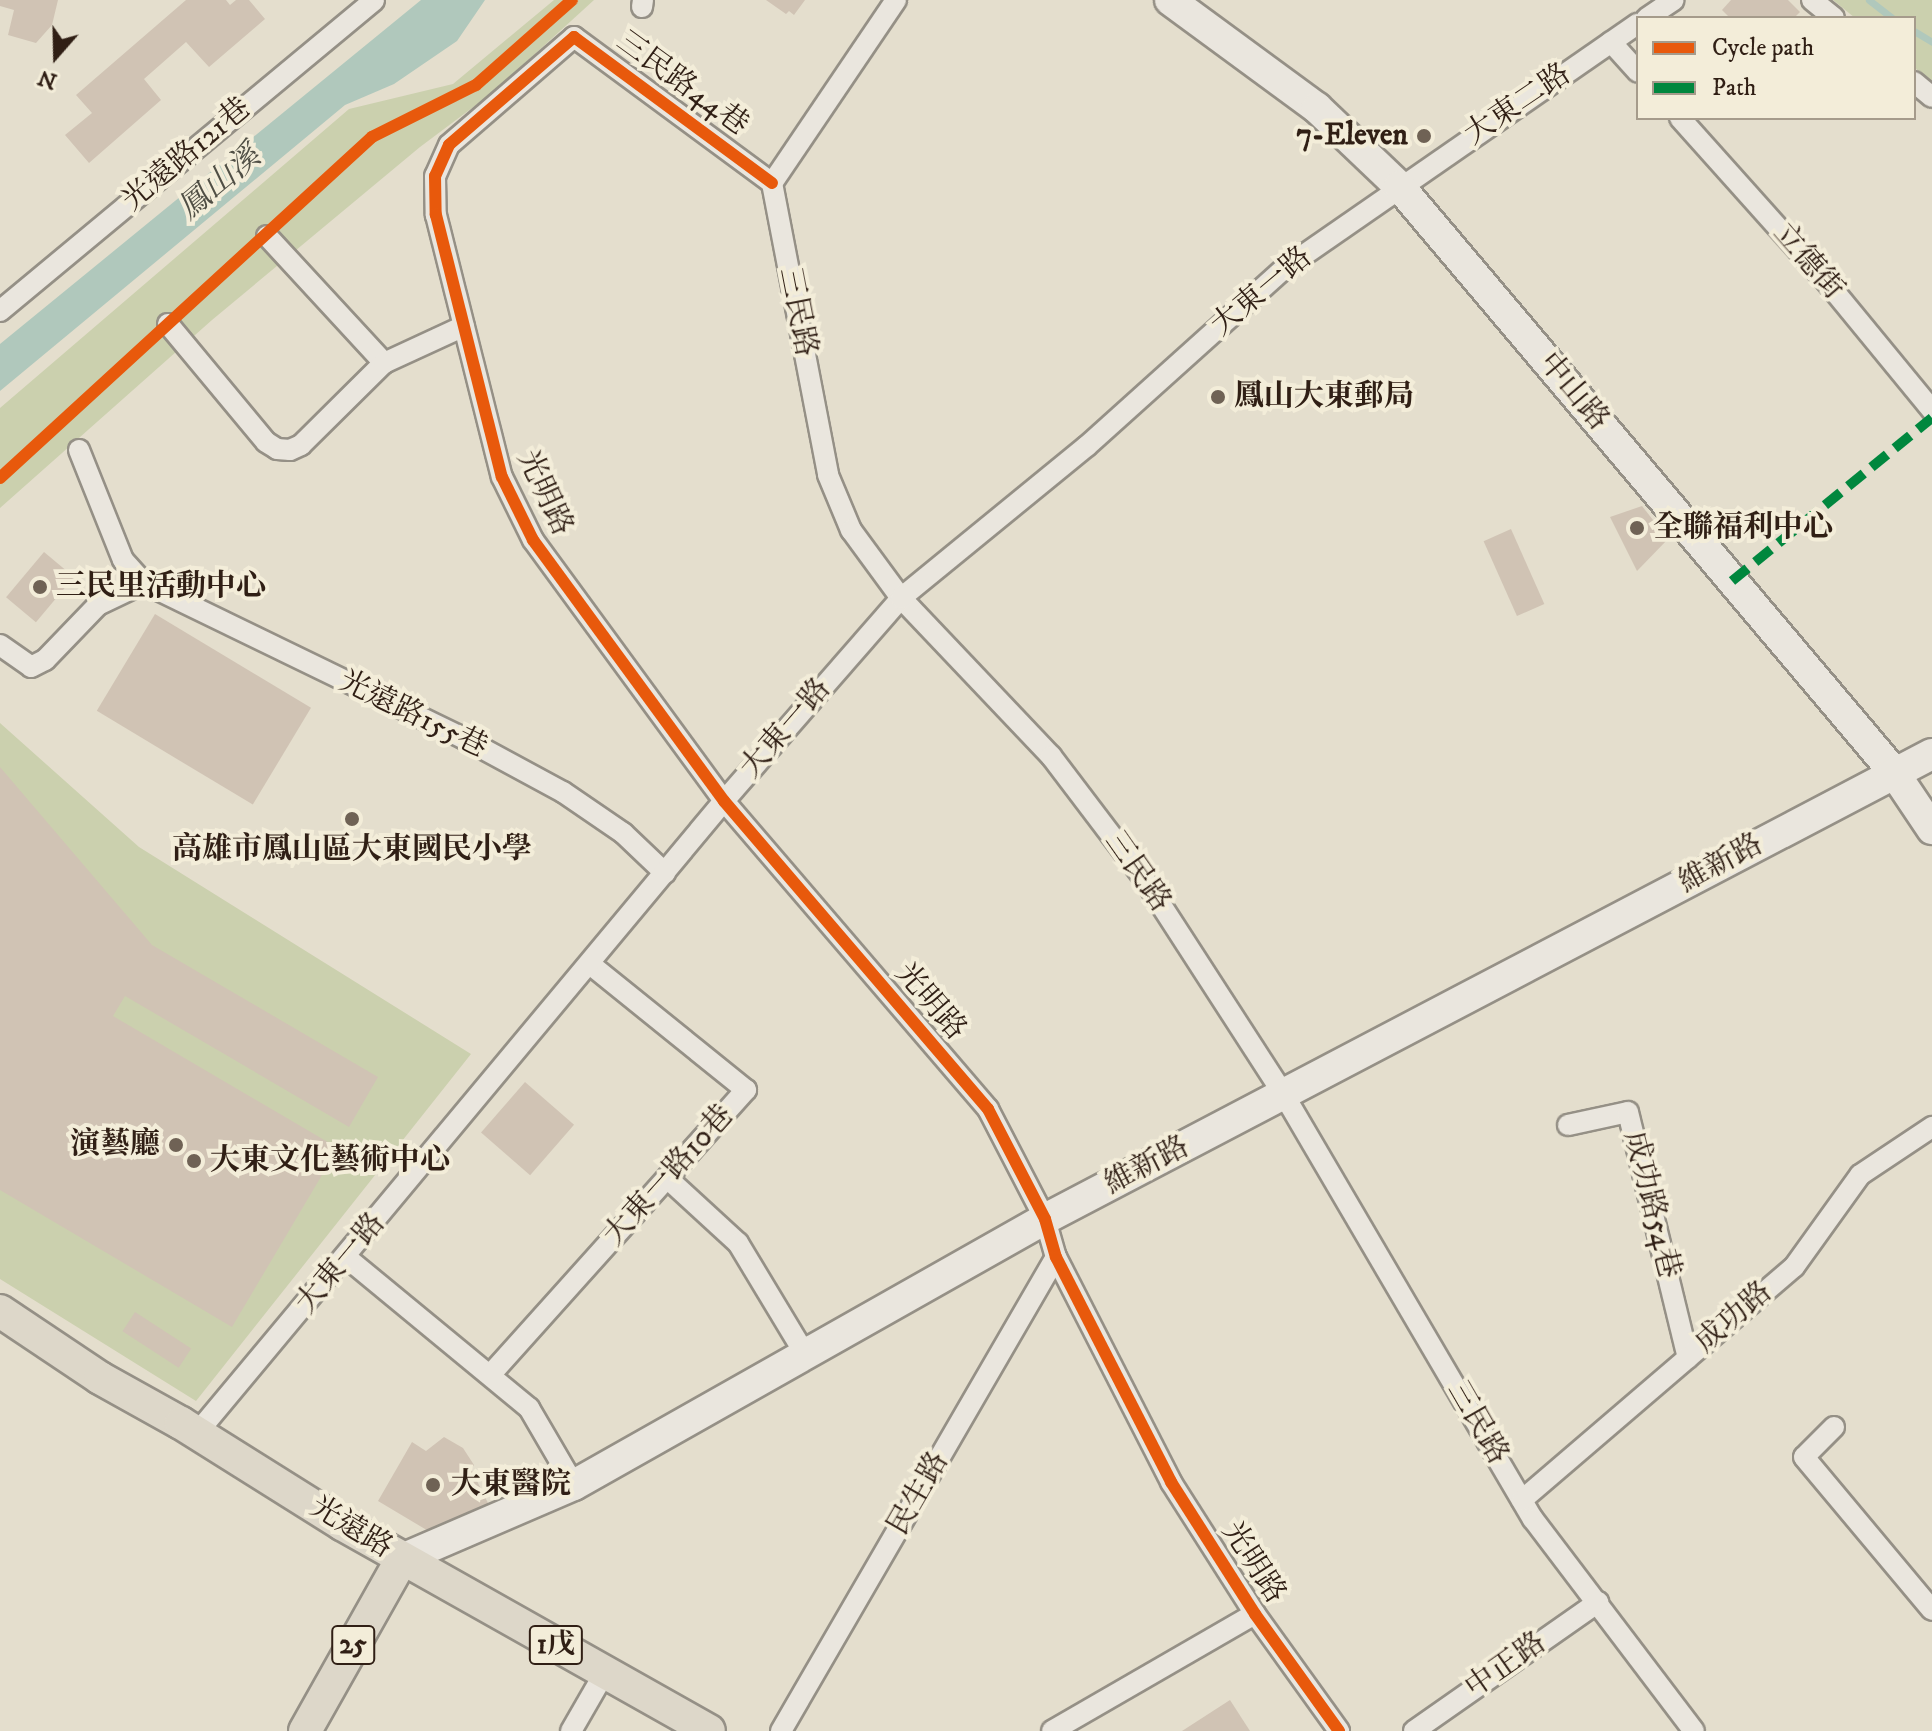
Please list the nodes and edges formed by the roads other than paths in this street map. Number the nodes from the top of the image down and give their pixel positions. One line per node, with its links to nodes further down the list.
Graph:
1 (374, 0): 17 (street, 光遠路121巷)
2 (896, 0): 14 (street)
3 (1170, 0): 15 (main road, 中山路)
4 (1674, 0): 6 (street)
5 (1812, 0): 7 (street)
6 (1650, 16)
7 (1832, 16)
8 (1636, 25): 9 (street, 大東二路)
9 (1611, 42): 10 (street); 15 (street, 大東二路)
10 (1636, 70)
11 (1916, 84): 12 (street)
12 (1932, 97)
13 (1682, 120): 21 (street, 立德街)
14 (772, 183): 19 (street, 三民路44巷); 24 (street, 三民路)
15 (1399, 186): 24 (street, 大東一路); 27 (main road, 中山路)
16 (267, 236): 20 (street)
17 (0, 311)
18 (168, 324): 20 (street)
19 (464, 326): 20 (street); 28 (street, 光明路)
20 (384, 363)
21 (1932, 410)
22 (79, 450): 23 (street, 光遠路155巷)
23 (144, 583): 25 (street); 30 (street, 光遠路155巷)
24 (901, 598): 28 (street, 大東一路); 32 (street, 三民路)
25 (0, 645)
26 (1932, 754): 27 (main road, 維新路)
27 (1893, 771): 29 (main road, 中山路); 32 (main road, 維新路)
28 (724, 801): 30 (street, 大東一路); 36 (street, 光明路)
29 (1932, 829)
30 (665, 873): 31 (street, 大東一路)
31 (590, 964): 35 (street, 大東一路10巷); 38 (street, 大東一路)
32 (1284, 1095): 36 (main road, 維新路); 46 (street, 三民路)
33 (1568, 1125): 41 (street, 成功路54巷)
34 (1932, 1127): 41 (street, 成功路)
35 (667, 1178): 40 (street); 42 (street, 大東一路10巷)
36 (1045, 1219): 37 (street, 光明路); 40 (main road, 維新路)
37 (1056, 1257): 50 (street, 光明路); 55 (street, 民生路)
38 (347, 1258): 42 (street); 44 (street, 大東一路)
39 (0, 1311): 44 (main road, 光遠路 / 1戊)
40 (805, 1354): 45 (main road, 維新路)
41 (1688, 1358): 46 (street, 成功路)
42 (491, 1374): 45 (street)
43 (1834, 1427): 49 (street)
44 (197, 1433): 47 (main road, 光遠路 / 1戊)
45 (574, 1485): 47 (main road, 維新路)
46 (1522, 1500): 48 (street, 三民路)
47 (402, 1559): 51 (main road, 光遠路 / 1戊); 52 (main road, 25)
48 (1598, 1602): 58 (street, 中正路); 59 (street, 三民路)
49 (1932, 1610)
50 (1255, 1614): 56 (street, 光明路); 57 (street, 光明路)
51 (605, 1672): 53 (street); 54 (main road, 光遠路 / 1戊)
52 (305, 1731)
53 (571, 1731)
54 (709, 1731)
55 (781, 1731)
56 (1052, 1731)
57 (1339, 1731)
58 (1414, 1731)
59 (1694, 1731)

